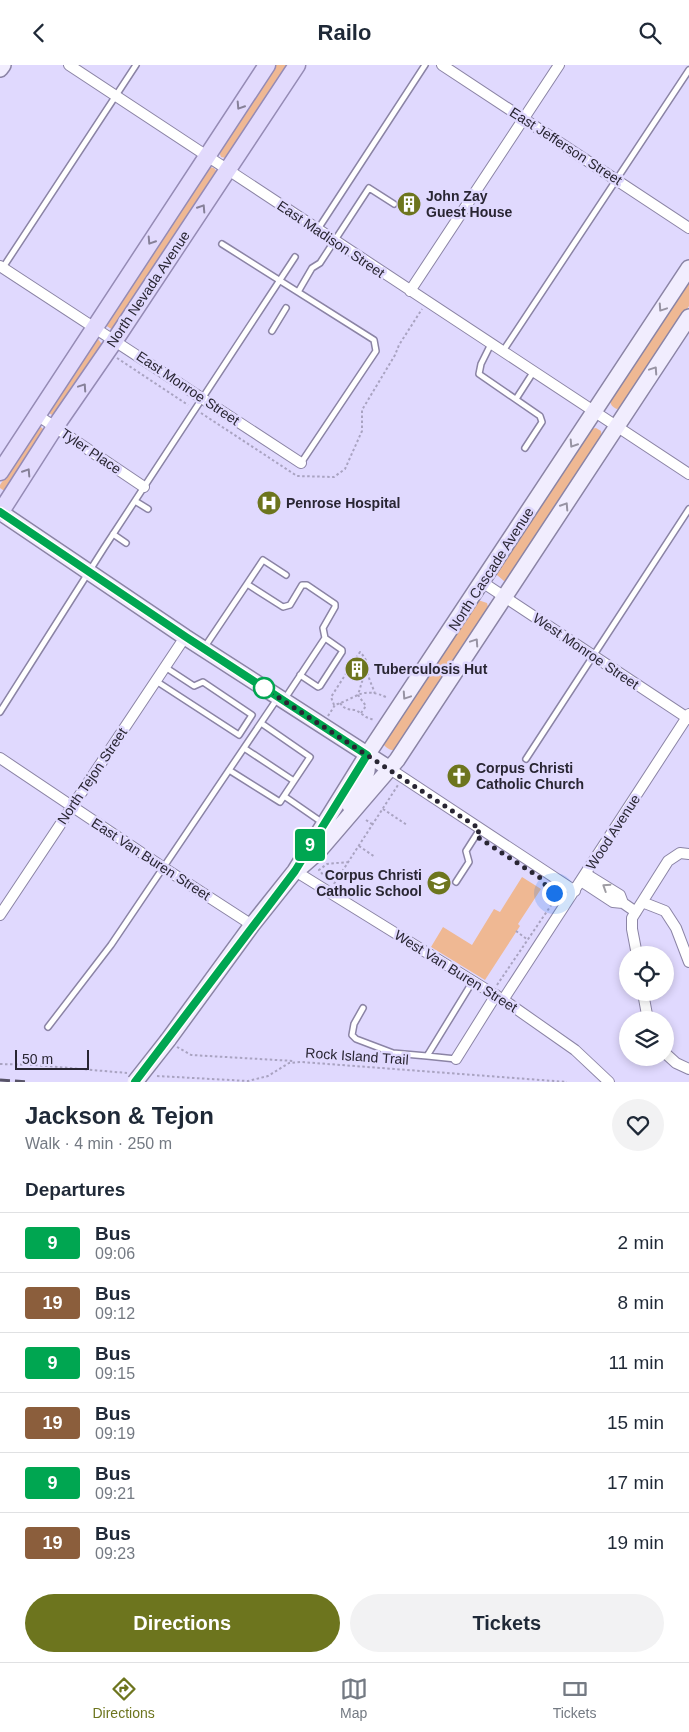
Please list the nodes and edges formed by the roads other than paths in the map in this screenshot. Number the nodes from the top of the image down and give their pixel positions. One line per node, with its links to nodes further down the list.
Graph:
1 (3, 65): 9 (main road)
2 (69, 65): 11 (street, East Madison Street)
3 (136, 65): 11 (lane)
4 (267, 65): 13 (main road, North Nevada Avenue, one-way to 13)
5 (297, 65): 14 (main road, North Nevada Avenue)
6 (425, 65): 18 (lane)
7 (442, 65): 12 (street, East Jefferson Street)
8 (560, 65): 12 (street)
9 (0, 69)
10 (689, 70): 15 (lane)
11 (116, 96): 13 (street, East Madison Street); 23 (lane)
12 (524, 119): 15 (street, East Jefferson Street); 25 (street)
13 (207, 156): 14 (street, East Madison Street); 29 (main road, North Nevada Avenue, one-way to 29)
14 (228, 169): 18 (street, East Madison Street); 31 (main road, North Nevada Avenue, one-way to 14)
15 (617, 179): 17 (street, East Jefferson Street); 33 (lane)
16 (394, 204): 19 (lane)
17 (689, 228)
18 (318, 229): 19 (street, East Madison Street)
19 (334, 241): 25 (street, East Madison Street); 26 (lane)
20 (222, 245): 24 (lane)
21 (295, 257): 24 (lane)
22 (689, 267): 37 (main road, North Cascade Avenue, one-way to 37)
23 (1, 268): 29 (street, East Monroe Street)
24 (280, 281): 26 (lane); 35 (lane)
25 (410, 291): 32 (street, East Madison Street)
26 (298, 292): 42 (lane)
27 (286, 308): 30 (lane)
28 (689, 317): 39 (main road, North Cascade Avenue, one-way to 28)
29 (95, 327): 31 (street, East Monroe Street); 38 (main road, North Nevada Avenue)
30 (272, 331)
31 (115, 340): 35 (street, East Monroe Street); 40 (main road, North Nevada Avenue, one-way to 31)
32 (491, 344): 33 (street, East Madison Street); 36 (lane)
33 (503, 352): 34 (street, East Madison Street)
34 (534, 371): 36 (lane); 37 (street, East Madison Street)
35 (202, 398): 42 (street, East Monroe Street); 45 (lane)
36 (516, 399): 41 (lane)
37 (594, 410): 39 (street, East Madison Street); 54 (main road, North Cascade Avenue, one-way to 54)
38 (37, 415): 40 (street, Tyler Place); 43 (main road, North Nevada Avenue)
39 (617, 425): 44 (street, East Madison Street); 56 (main road, North Cascade Avenue, one-way to 39)
40 (55, 427): 45 (street, Tyler Place); 49 (main road, North Nevada Avenue, one-way to 40)
41 (525, 448)
42 (301, 463)
43 (0, 471)
44 (689, 474)
45 (144, 487): 46 (lane)
46 (135, 501): 47 (lane); 50 (lane)
47 (148, 509)
48 (689, 509): 60 (lane)
49 (0, 513): 52 (main road)
50 (113, 534): 51 (lane); 52 (lane)
51 (126, 543)
52 (89, 572): 57 (main road); 65 (lane)
53 (286, 575): 55 (lane)
54 (482, 582): 56 (street, West Monroe Street); 69 (main road, North Cascade Avenue, one-way to 69)
55 (247, 584): 58 (lane); 59 (lane)
56 (505, 597): 60 (street, West Monroe Street); 72 (main road, North Cascade Avenue, one-way to 56)
57 (186, 637): 59 (main road); 61 (street, North Tejon Street)
58 (325, 637): 62 (lane); 62 (lane)
59 (203, 648): 64 (main road)
60 (594, 657): 66 (street, West Monroe Street); 71 (lane)
61 (165, 667): 63 (street, North Tejon Street); 63 (lane)
62 (300, 675): 64 (lane)
63 (156, 681): 76 (street, North Tejon Street)
64 (281, 699): 67 (lane); 69 (main road)
65 (0, 712)
66 (688, 717): 82 (street, Wood Avenue)
67 (261, 723): 68 (lane); 74 (lane)
68 (244, 748): 73 (lane); 74 (lane)
69 (367, 755): 72 (main road); 77 (main road)
70 (0, 759): 76 (street, East Van Buren Street)
71 (526, 759)
72 (390, 769): 77 (main road, North Cascade Avenue); 78 (street)
73 (230, 770): 75 (lane); 80 (lane)
74 (294, 781): 75 (lane)
75 (284, 796): 77 (lane)
76 (72, 807): 80 (street, East Van Buren Street); 87 (street, North Tejon Street)
77 (329, 829): 81 (main road, North Cascade Avenue)
78 (480, 829): 83 (lane); 84 (street)
79 (689, 854): 85 (street)
80 (164, 868): 88 (street, East Van Buren Street); 94 (lane)
81 (295, 871): 88 (main road, North Cascade Avenue); 91 (street, West Van Buren Street)
82 (583, 877): 84 (street, Wood Avenue); 86 (street)
83 (456, 882)
84 (574, 891): 92 (street, Wood Avenue)
85 (642, 902): 86 (street); 90 (street)
86 (636, 912): 89 (street)
87 (0, 915)
88 (252, 925): 99 (main road, North Cascade Avenue, bridge)
89 (635, 946)
90 (689, 962)
91 (472, 981): 92 (street, West Van Buren Street); 95 (lane)
92 (496, 995): 96 (street, Wood Avenue); 100 (street, West Van Buren Street)
93 (362, 1009): 95 (lane)
94 (48, 1027)
95 (427, 1056): 96 (lane)
96 (456, 1059)
97 (674, 1061): 98 (street)
98 (689, 1069)
99 (131, 1077)
100 (609, 1082)

